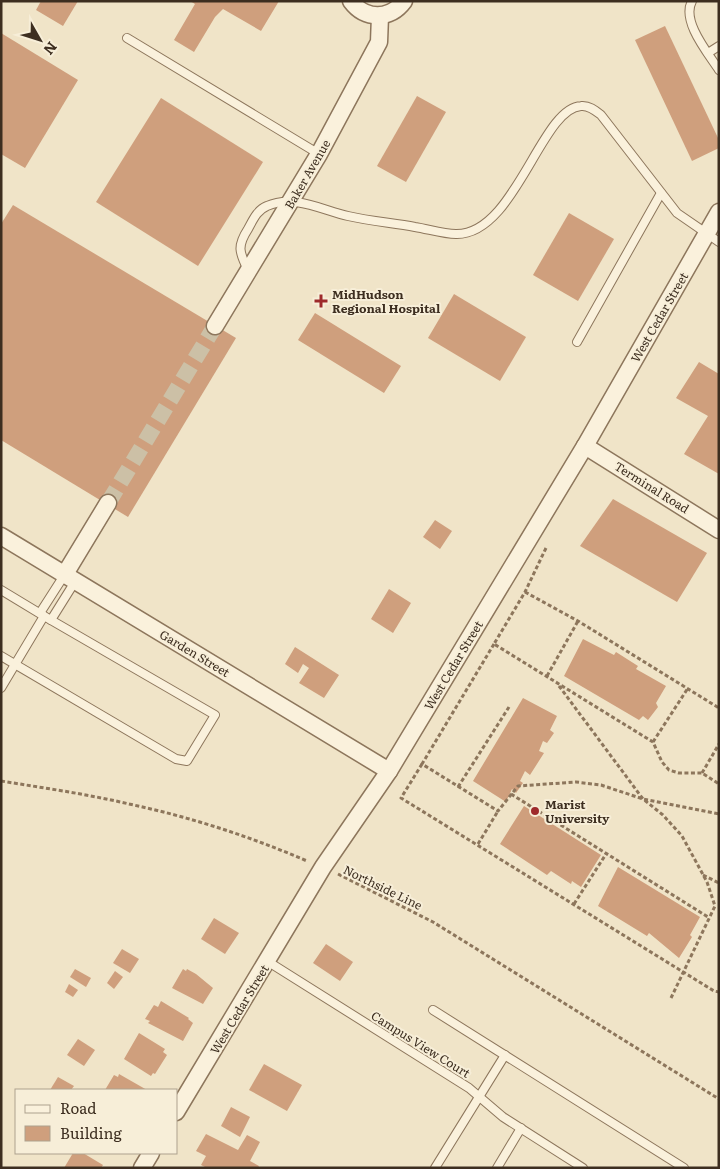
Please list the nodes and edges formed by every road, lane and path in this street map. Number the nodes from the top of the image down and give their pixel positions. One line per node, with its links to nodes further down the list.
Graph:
1 (351, 1): 4 (street)
2 (404, 1): 4 (street)
3 (692, 1): 7 (lane)
4 (380, 16): 9 (street, Baker Avenue)
5 (126, 38): 9 (lane)
6 (719, 46): 7 (lane)
7 (708, 53): 8 (lane)
8 (719, 70)
9 (319, 154): 11 (street, Baker Avenue)
10 (661, 193): 11 (lane); 13 (lane); 16 (lane)
11 (292, 200): 14 (street, Baker Avenue); 14 (lane)
12 (719, 212): 13 (street, West Cedar Street)
13 (712, 238): 17 (street, West Cedar Street)
14 (249, 272): 15 (street, Baker Avenue)
15 (215, 326)
16 (578, 342)
17 (584, 446): 19 (street, Terminal Road); 39 (street, West Cedar Street)
18 (108, 503): 22 (street)
19 (719, 530)
20 (1, 536): 22 (street, Garden Street)
21 (548, 541): 24 (path)
22 (71, 577): 25 (lane); 25 (lane); 39 (street, Garden Street)
23 (1, 590): 25 (lane)
24 (525, 592): 26 (path); 27 (path)
25 (45, 617): 29 (lane); 29 (lane)
26 (578, 621): 30 (path); 33 (path)
27 (494, 644): 30 (path); 38 (path)
28 (1, 656): 29 (lane)
29 (15, 665): 32 (lane)
30 (547, 676): 31 (path)
31 (557, 684): 36 (path); 45 (path)
32 (1, 688)
33 (688, 688): 35 (path); 36 (path)
34 (509, 707): 43 (path)
35 (719, 708)
36 (653, 742): 40 (path)
37 (719, 744): 40 (path)
38 (422, 764): 43 (path); 48 (path)
39 (390, 771): 50 (street, West Cedar Street)
40 (702, 773): 42 (path)
41 (1, 781): 50 (path, Northside Line)
42 (719, 784)
43 (458, 787): 46 (path)
44 (511, 794): 45 (path); 46 (path); 49 (path)
45 (642, 799): 47 (path); 51 (path)
46 (498, 811): 48 (path)
47 (719, 814)
48 (478, 844): 53 (path)
49 (606, 854): 53 (path); 56 (path)
50 (322, 867): 57 (street, West Cedar Street); 64 (path, Northside Line)
51 (703, 874): 52 (path); 55 (path)
52 (719, 883)
53 (574, 904): 58 (path)
54 (719, 908): 55 (path)
55 (712, 913): 56 (path)
56 (708, 917): 58 (path)
57 (267, 961): 63 (lane, Campus View Court); 65 (street, West Cedar Street)
58 (683, 973): 59 (path); 60 (path)
59 (719, 992)
60 (671, 998)
61 (433, 1010): 62 (lane)
62 (505, 1055): 63 (lane); 72 (lane)
63 (479, 1097): 66 (lane, Campus View Court); 69 (lane)
64 (719, 1099)
65 (178, 1109)
66 (521, 1128): 70 (lane); 71 (lane, Campus View Court)
67 (150, 1154): 68 (street)
68 (142, 1168)
69 (435, 1168)
70 (497, 1168)
71 (583, 1168)
72 (684, 1168)

